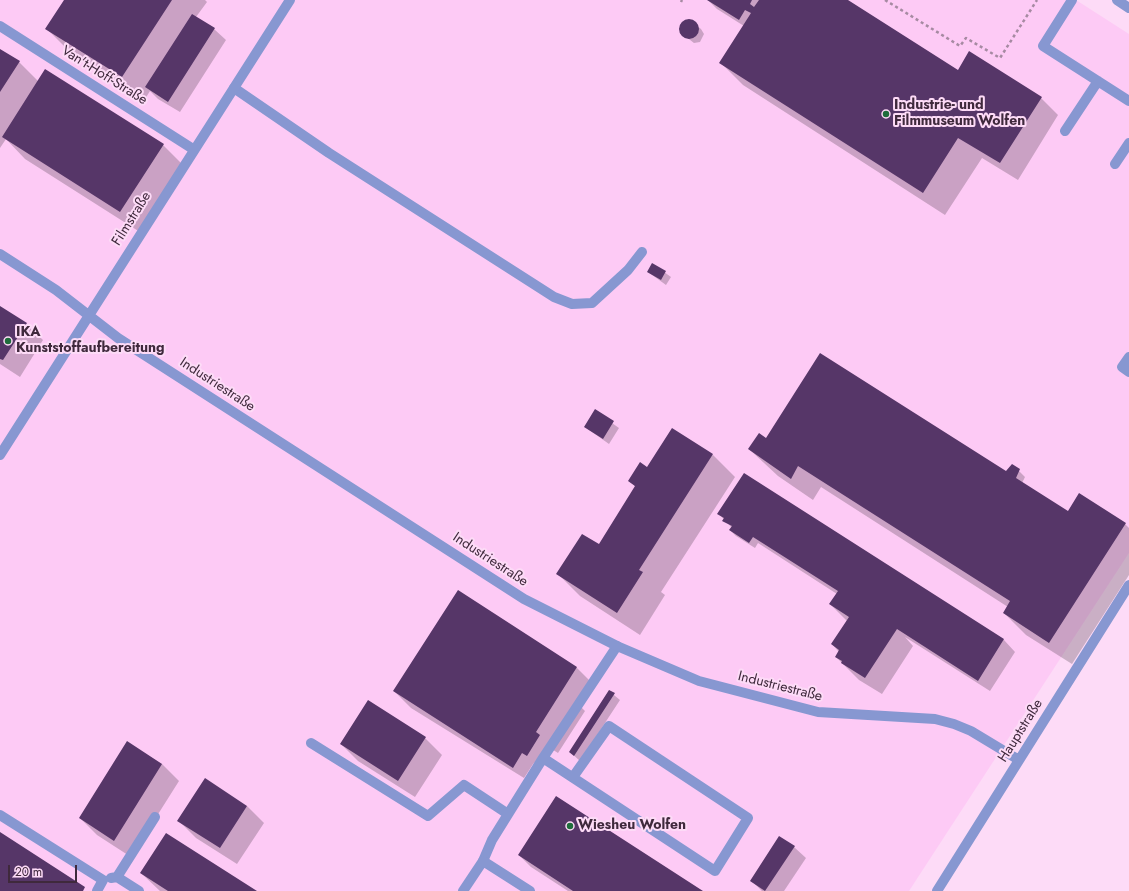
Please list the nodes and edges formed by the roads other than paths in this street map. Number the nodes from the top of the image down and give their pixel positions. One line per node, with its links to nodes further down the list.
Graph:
1 (290, 0): 7 (street, Filmstraße)
2 (1072, 0): 6 (street)
3 (1117, 0): 4 (street)
4 (1129, 8)
5 (0, 26): 11 (street, Van't-Hoff-Straße)
6 (1098, 81): 8 (street); 9 (street)
7 (234, 88): 11 (street, Filmstraße); 13 (street)
8 (1129, 101)
9 (1065, 131)
10 (1129, 143): 12 (street)
11 (193, 149): 15 (street, Filmstraße)
12 (1116, 164)
13 (642, 252)
14 (0, 254): 15 (street, Industriestraße)
15 (89, 316): 18 (street, Filmstraße); 20 (street, Industriestraße)
16 (1129, 357): 17 (street)
17 (1129, 372)
18 (0, 455)
19 (1129, 585): 23 (street, Hauptstraße)
20 (617, 646): 22 (street); 23 (street, Industriestraße)
21 (311, 743): 25 (street)
22 (543, 758): 24 (street); 25 (street)
23 (1019, 760): 35 (street, Hauptstraße)
24 (573, 777): 24 (street)
25 (508, 814): 28 (street)
26 (0, 815): 30 (street)
27 (156, 817): 29 (street)
28 (483, 861): 33 (street); 34 (street)
29 (117, 877): 30 (street); 32 (street)
30 (103, 880): 31 (street)
31 (97, 891)
32 (139, 891)
33 (464, 891)
34 (530, 891)
35 (937, 891)

